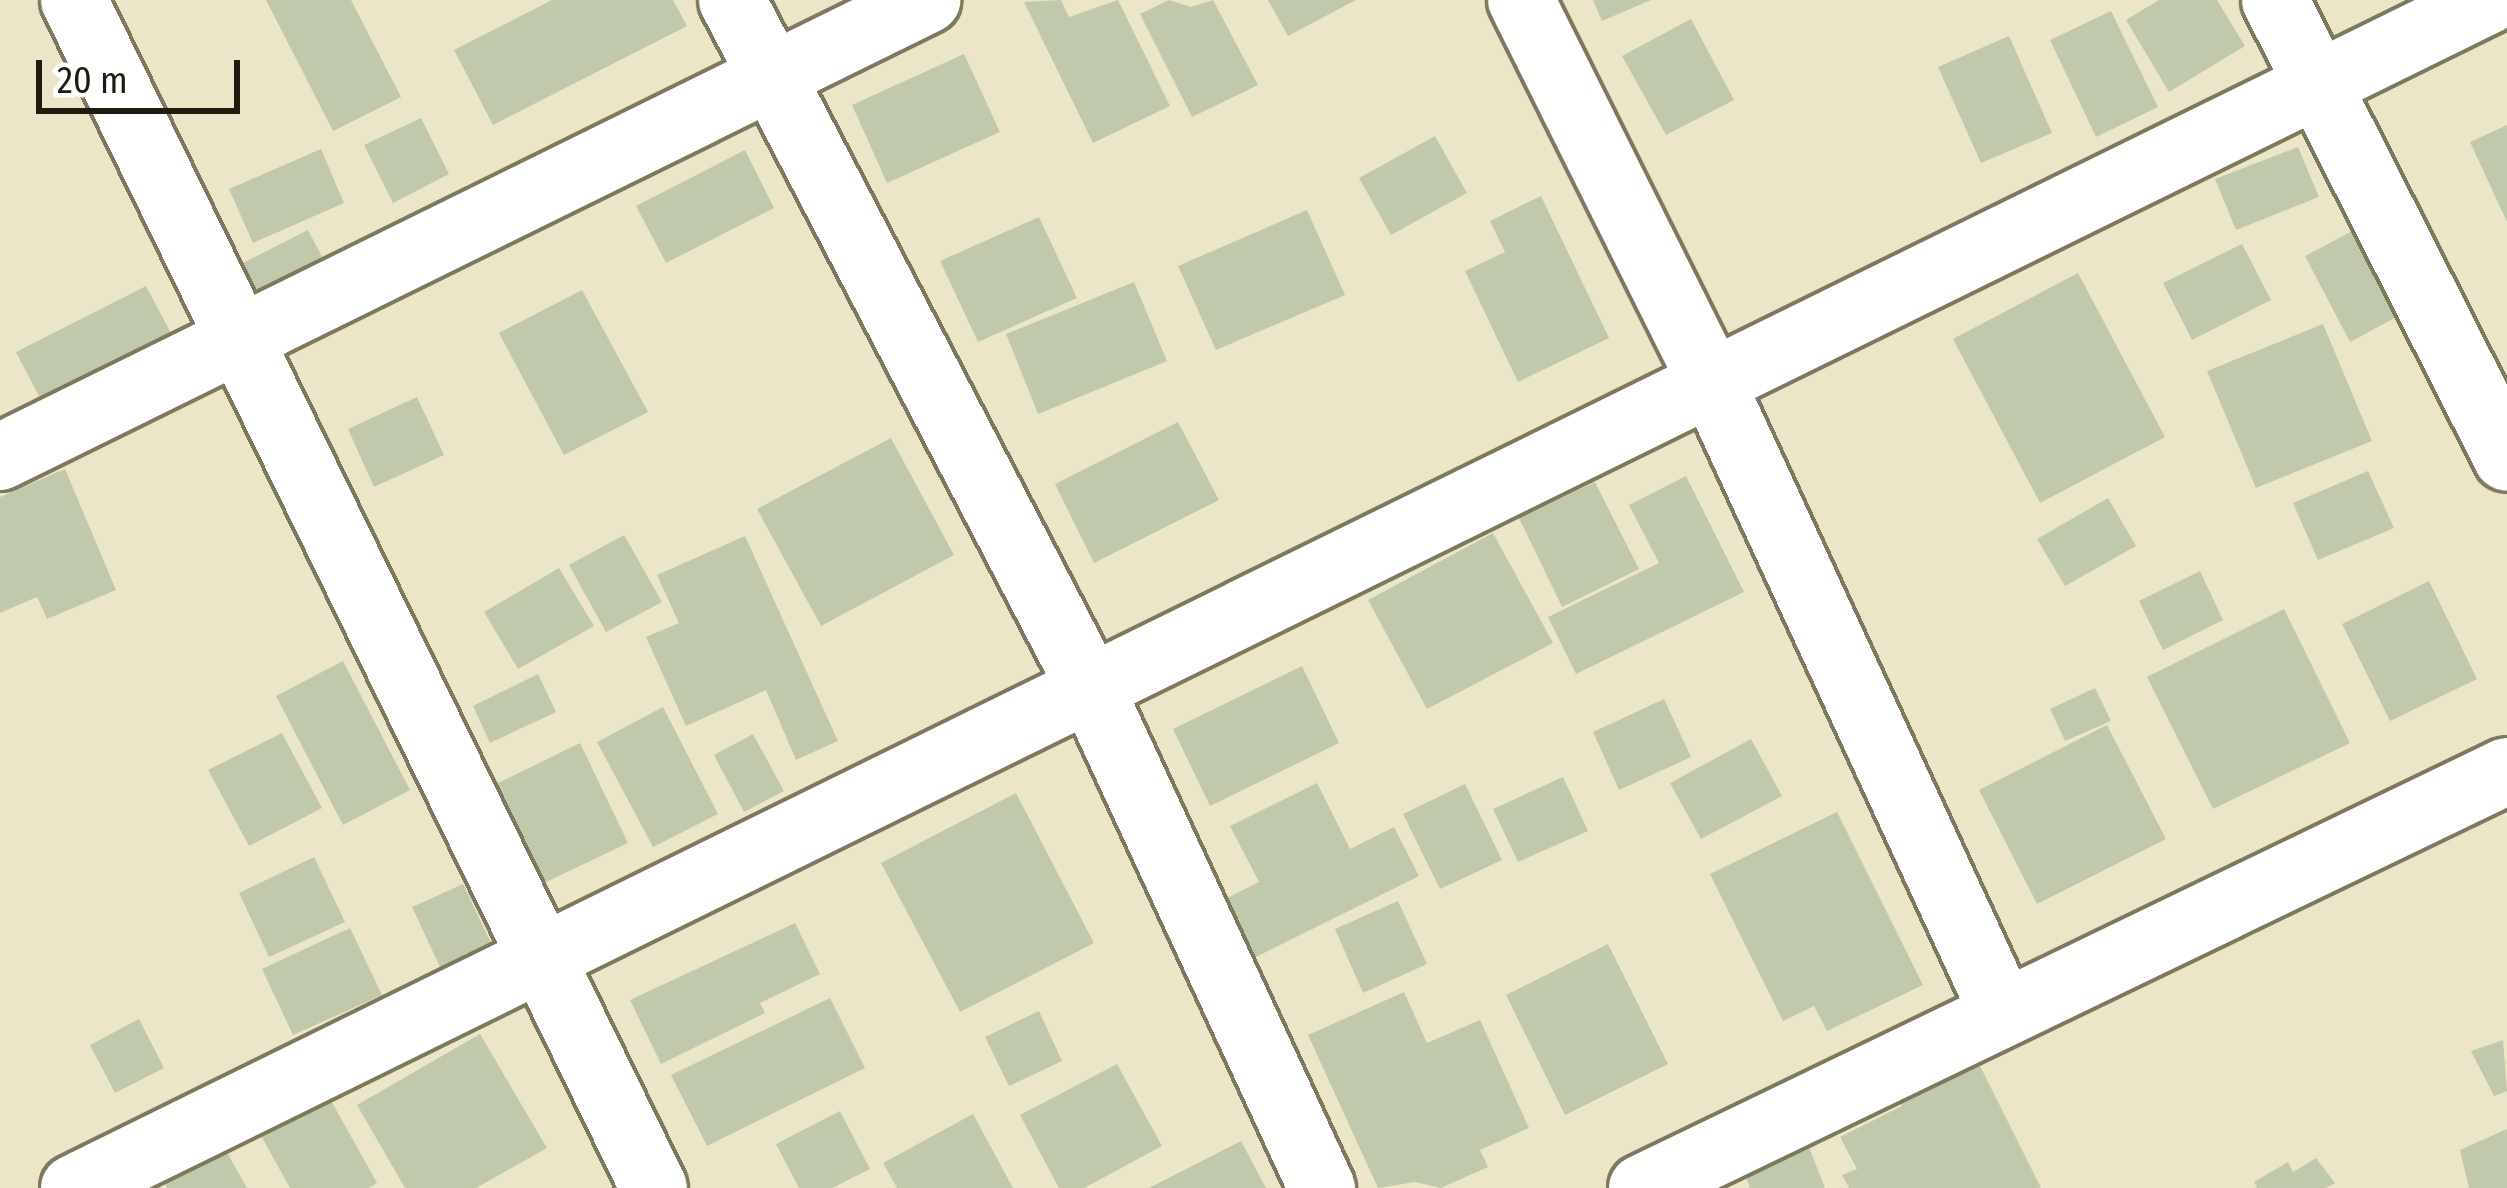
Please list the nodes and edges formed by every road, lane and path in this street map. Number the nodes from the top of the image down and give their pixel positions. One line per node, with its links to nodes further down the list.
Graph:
1 (74, 0): 9 (street)
2 (732, 0): 7 (street)
3 (927, 0): 7 (street)
4 (1520, 0): 10 (street)
5 (2276, 0): 8 (street)
6 (2489, 0): 8 (street)
7 (770, 76): 9 (street); 13 (street)
8 (2314, 85): 10 (street); 12 (street)
9 (242, 340): 11 (street); 15 (street)
10 (1712, 383): 13 (street); 16 (street)
11 (0, 457)
12 (2507, 458)
13 (1091, 689): 15 (street); 19 (street)
14 (2507, 771): 16 (street)
15 (537, 957): 17 (street); 18 (street)
16 (2002, 1011): 20 (street)
17 (74, 1188)
18 (655, 1188)
19 (1322, 1188)
20 (1642, 1188)

